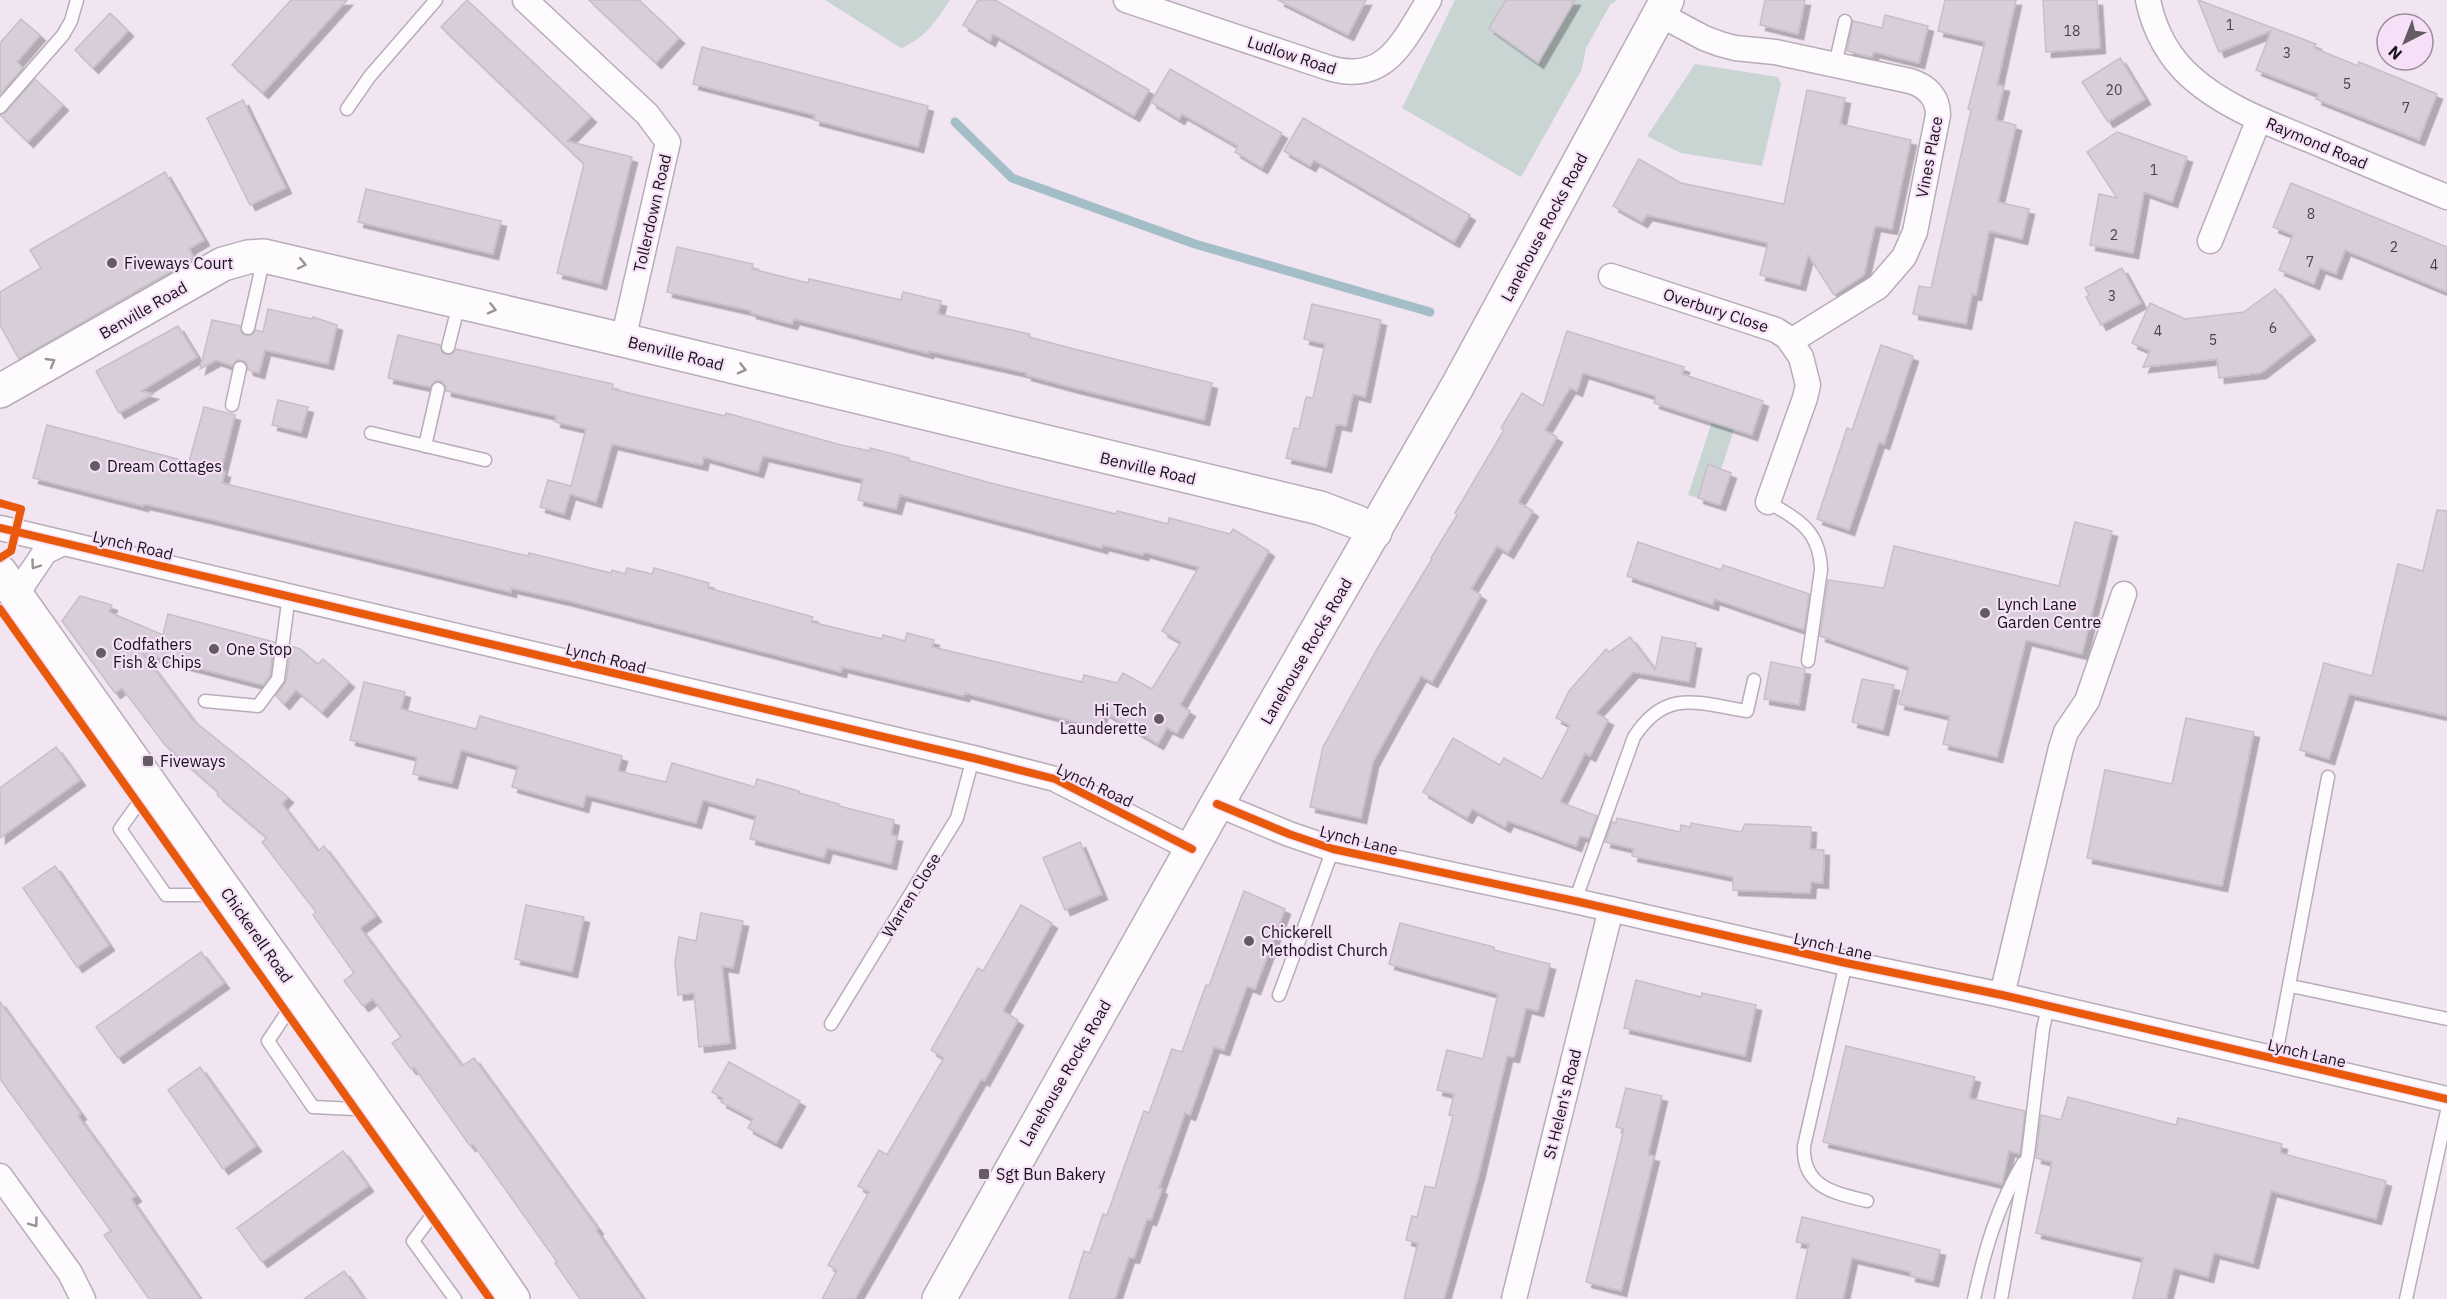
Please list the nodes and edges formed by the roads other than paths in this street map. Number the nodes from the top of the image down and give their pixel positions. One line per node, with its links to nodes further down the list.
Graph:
1 (77, 0): 10 (lane)
2 (436, 0): 11 (lane)
3 (525, 0): 19 (street, Tollerdown Road)
4 (1126, 0): 5 (street, Ludlow Road)
5 (1429, 0)
6 (2148, 0): 12 (street, Raymond Road)
7 (1663, 7): 9 (street, Vines Place); 31 (main road, Lanehouse Rocks Road)
8 (1845, 21): 9 (lane)
9 (1835, 65): 20 (street, Vines Place)
10 (0, 107)
11 (347, 109)
12 (2259, 119): 13 (street, Raymond Road); 14 (street)
13 (2447, 197)
14 (2210, 241)
15 (264, 256): 17 (main road, Benville Road, one-way to 17); 18 (lane); 24 (main road, Benville Road, one-way to 15)
16 (1611, 276): 20 (street, Overbury Close)
17 (460, 302): 19 (main road, Benville Road, one-way to 19); 21 (lane)
18 (248, 328)
19 (623, 340): 31 (main road, Benville Road, one-way to 31)
20 (1791, 341): 29 (street)
21 (448, 347)
22 (240, 368): 25 (lane)
23 (438, 389): 27 (lane)
24 (0, 391)
25 (232, 405)
26 (371, 433): 27 (lane)
27 (425, 446): 28 (lane)
28 (485, 460)
29 (1768, 502): 36 (lane)
30 (0, 528): 32 (street, Lynch Road)
31 (1375, 532): 42 (main road, Lanehouse Rocks Road)
32 (63, 543): 33 (street, one-way to 33); 35 (street, Lynch Road)
33 (8, 584): 41 (main road, Chickerell Road)
34 (2124, 594): 52 (street)
35 (289, 595): 38 (lane); 39 (street, Lynch Road)
36 (1808, 661)
37 (1754, 680): 46 (lane)
38 (205, 701)
39 (973, 758): 43 (street, Lynch Road); 55 (lane, Warren Close)
40 (2328, 777): 49 (lane)
41 (151, 786): 45 (main road, Chickerell Road); 45 (lane)
42 (1217, 804): 43 (main road, Lanehouse Rocks Road); 44 (street, Lynch Lane)
43 (1192, 849): 67 (main road, Lanehouse Rocks Road)
44 (1333, 849): 46 (street, Lynch Lane); 51 (lane)
45 (228, 895): 50 (main road, Chickerell Road)
46 (1575, 901): 47 (street, Lynch Lane)
47 (1611, 909): 48 (street, Lynch Lane); 68 (street, St Helen's Road)
48 (1846, 963): 52 (street, Lynch Lane); 63 (lane)
49 (2290, 986): 54 (lane); 56 (lane)
50 (299, 995): 58 (main road, Chickerell Road); 58 (lane)
51 (1279, 995)
52 (2002, 995): 53 (street, Lynch Lane)
53 (2048, 1007): 56 (street, Lynch Lane); 60 (lane)
54 (2447, 1020)
55 (831, 1024)
56 (2275, 1060): 57 (street, Lynch Lane)
57 (2447, 1099)
58 (382, 1111): 62 (main road, Chickerell Road)
59 (2447, 1111): 71 (lane)
60 (2028, 1154): 69 (lane); 70 (lane)
61 (0, 1176): 64 (street, one-way to 64)
62 (444, 1198): 65 (lane); 66 (main road, Chickerell Road)
63 (1867, 1201)
64 (83, 1299)
65 (455, 1299)
66 (513, 1299)
67 (939, 1299)
68 (1514, 1299)
69 (1974, 1299)
70 (2001, 1299)
71 (2406, 1299)

